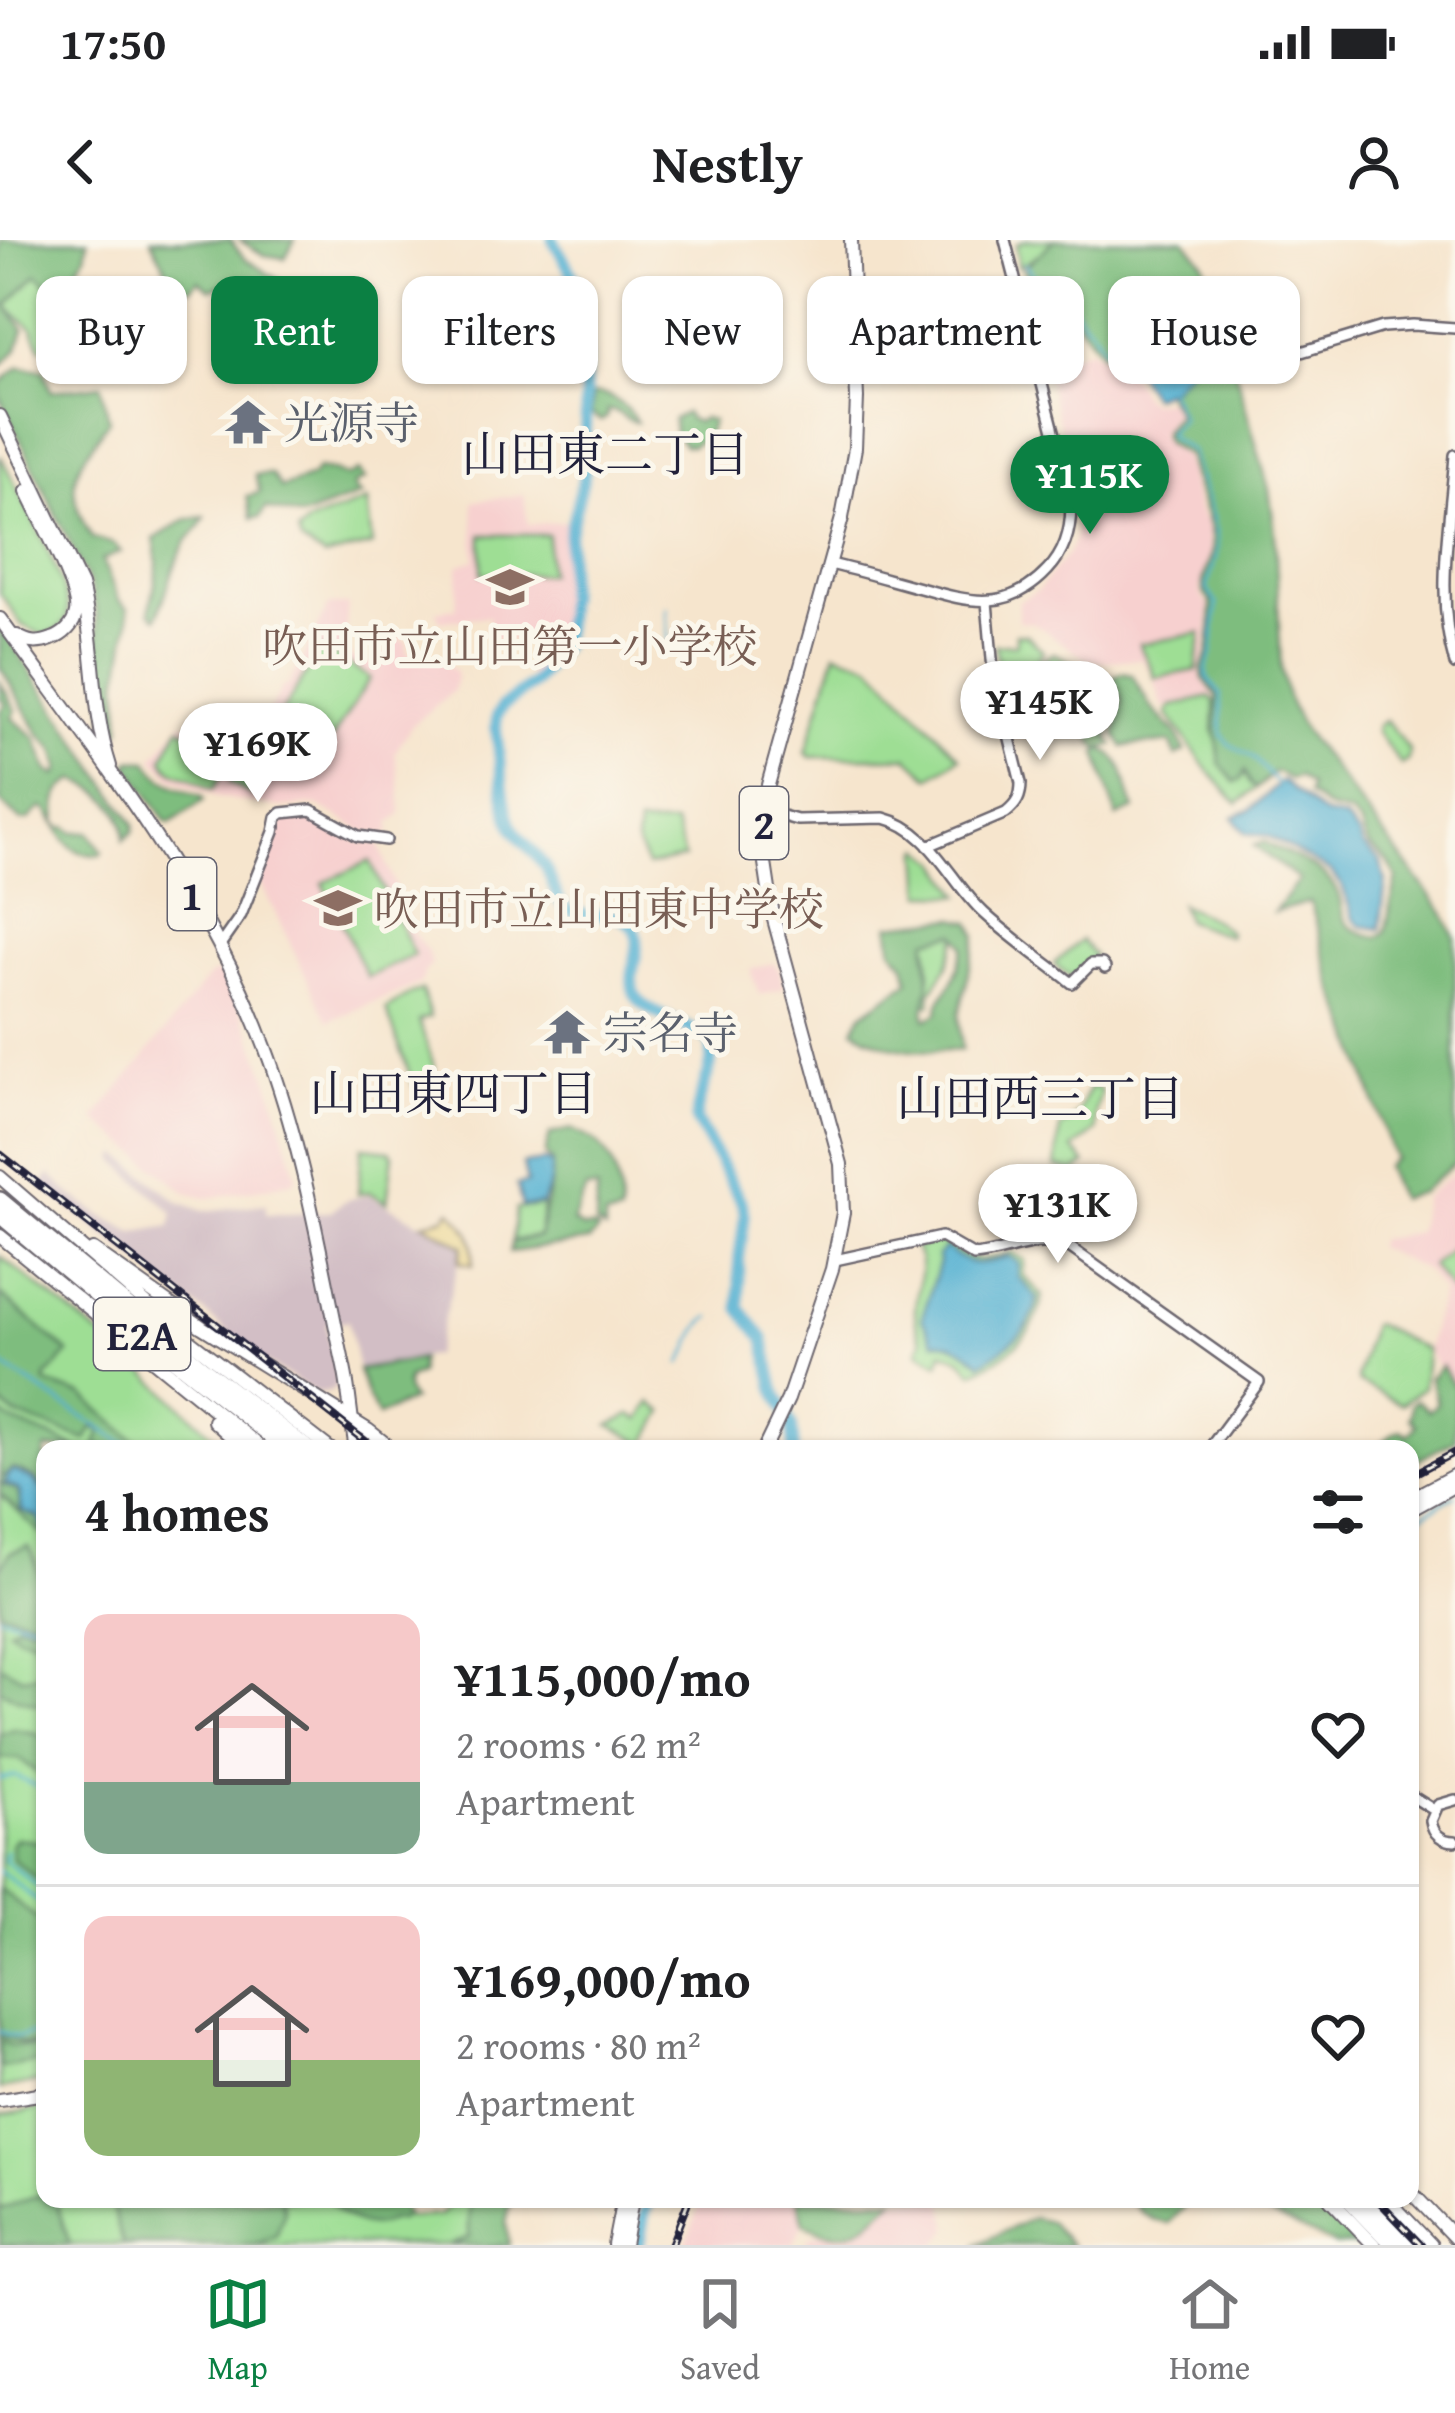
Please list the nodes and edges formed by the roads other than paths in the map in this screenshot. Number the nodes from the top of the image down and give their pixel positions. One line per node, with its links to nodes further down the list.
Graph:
1 (850, 240): 8 (main road, 2)
2 (1005, 240): 9 (street)
3 (1455, 328): 4 (street)
4 (1300, 352)
5 (0, 416): 12 (main road, 1)
6 (0, 434): 10 (main road, 1)
7 (1455, 455): 11 (street)
8 (830, 564): 9 (street); 13 (main road, 2)
9 (987, 602): 15 (street)
10 (1, 621): 12 (main road, 1)
11 (1455, 664)
12 (113, 776): 16 (main road, 1)
13 (764, 811): 15 (street); 24 (main road, 2)
14 (386, 840): 16 (street)
15 (928, 845): 17 (street)
16 (220, 945): 26 (main road, 1)
17 (1105, 968)
18 (0, 1177): 20 (main road)
19 (0, 1197): 23 (highway)
20 (44, 1216): 26 (main road); 31 (main road)
21 (0, 1218): 23 (highway)
22 (0, 1237): 25 (main road)
23 (51, 1249): 29 (highway, E2A); 30 (highway, E2A)
24 (835, 1260): 34 (main road, 2); 35 (street)
25 (167, 1373): 27 (main road); 28 (main road)
26 (352, 1420): 32 (main road, 1); 33 (main road)
27 (234, 1440)
28 (252, 1440)
29 (275, 1440)
30 (296, 1440)
31 (318, 1440)
32 (357, 1440)
33 (380, 1440)
34 (769, 1440)
35 (1217, 1440)
36 (1455, 1474): 38 (main road)
37 (1455, 1485): 39 (main road)
38 (1419, 1494)
39 (1419, 1505)
40 (1455, 1800): 42 (street)
41 (1419, 1801): 42 (street)
42 (1434, 1810): 43 (street)
43 (1455, 1841)
44 (36, 2094): 45 (main road)
45 (0, 2100)
46 (1419, 2200): 53 (main road)
47 (620, 2208): 54 (main road)
48 (630, 2208): 55 (main road)
49 (1339, 2208): 56 (main road)
50 (1358, 2208): 57 (highway)
51 (1375, 2208): 58 (highway)
52 (1396, 2208): 59 (main road)
53 (1455, 2238)
54 (614, 2245)
55 (624, 2245)
56 (1374, 2245)
57 (1393, 2245)
58 (1410, 2245)
59 (1431, 2245)

